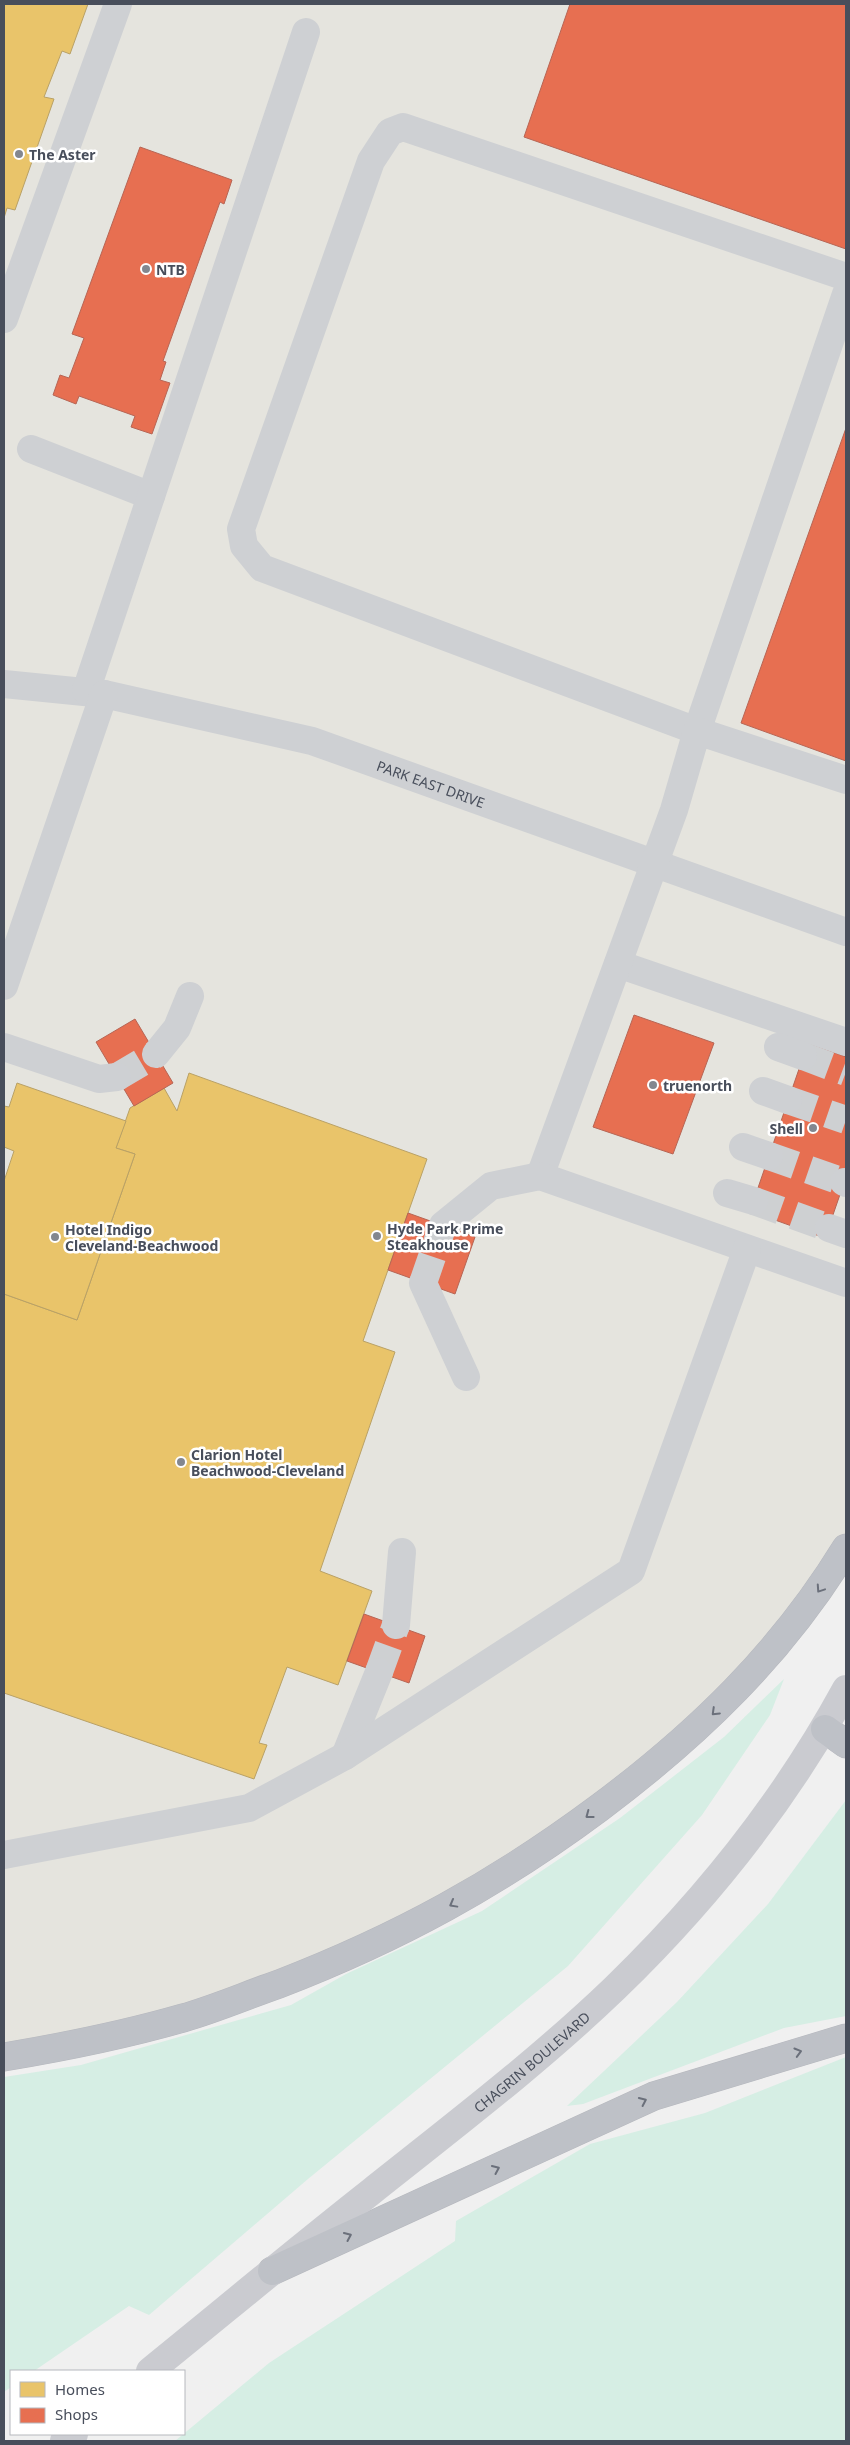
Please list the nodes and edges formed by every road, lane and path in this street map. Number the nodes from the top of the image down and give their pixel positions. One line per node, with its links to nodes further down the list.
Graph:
1 (118, 4): 5 (street)
2 (306, 32): 7 (street)
3 (846, 277): 10 (street)
4 (846, 294): 10 (street)
5 (4, 319)
6 (31, 449): 7 (street)
7 (151, 496): 9 (street)
8 (4, 684): 9 (street, PARK EAST DRIVE)
9 (95, 692): 12 (street, PARK EAST DRIVE); 15 (street)
10 (696, 731): 11 (street); 12 (street)
11 (846, 780)
12 (654, 863): 13 (street, PARK EAST DRIVE); 14 (street)
13 (846, 932)
14 (618, 964): 17 (street); 27 (street)
15 (4, 986)
16 (190, 996): 20 (street)
17 (846, 1042)
18 (4, 1047): 22 (street)
19 (778, 1047): 21 (street)
20 (156, 1054)
21 (803, 1056)
22 (117, 1077)
23 (763, 1091): 24 (street)
24 (788, 1100)
25 (743, 1147): 26 (street)
26 (769, 1156)
27 (540, 1176): 30 (street); 31 (street)
28 (727, 1193): 29 (street)
29 (754, 1201)
30 (443, 1225)
31 (747, 1249): 33 (street); 41 (street)
32 (423, 1283): 34 (street)
33 (846, 1283)
34 (466, 1377)
35 (846, 1548): 44 (highway, one-way to 44)
36 (402, 1552): 37 (street)
37 (396, 1625)
38 (379, 1672): 41 (street)
39 (846, 1689): 40 (main road, CHAGRIN BOULEVARD)
40 (835, 1736): 45 (main road, CHAGRIN BOULEVARD)
41 (345, 1756): 42 (street)
42 (4, 1854)
43 (846, 2038): 45 (highway, one-way to 43)
44 (4, 2057)
45 (272, 2271): 46 (main road, CHAGRIN BOULEVARD)
46 (151, 2370)

